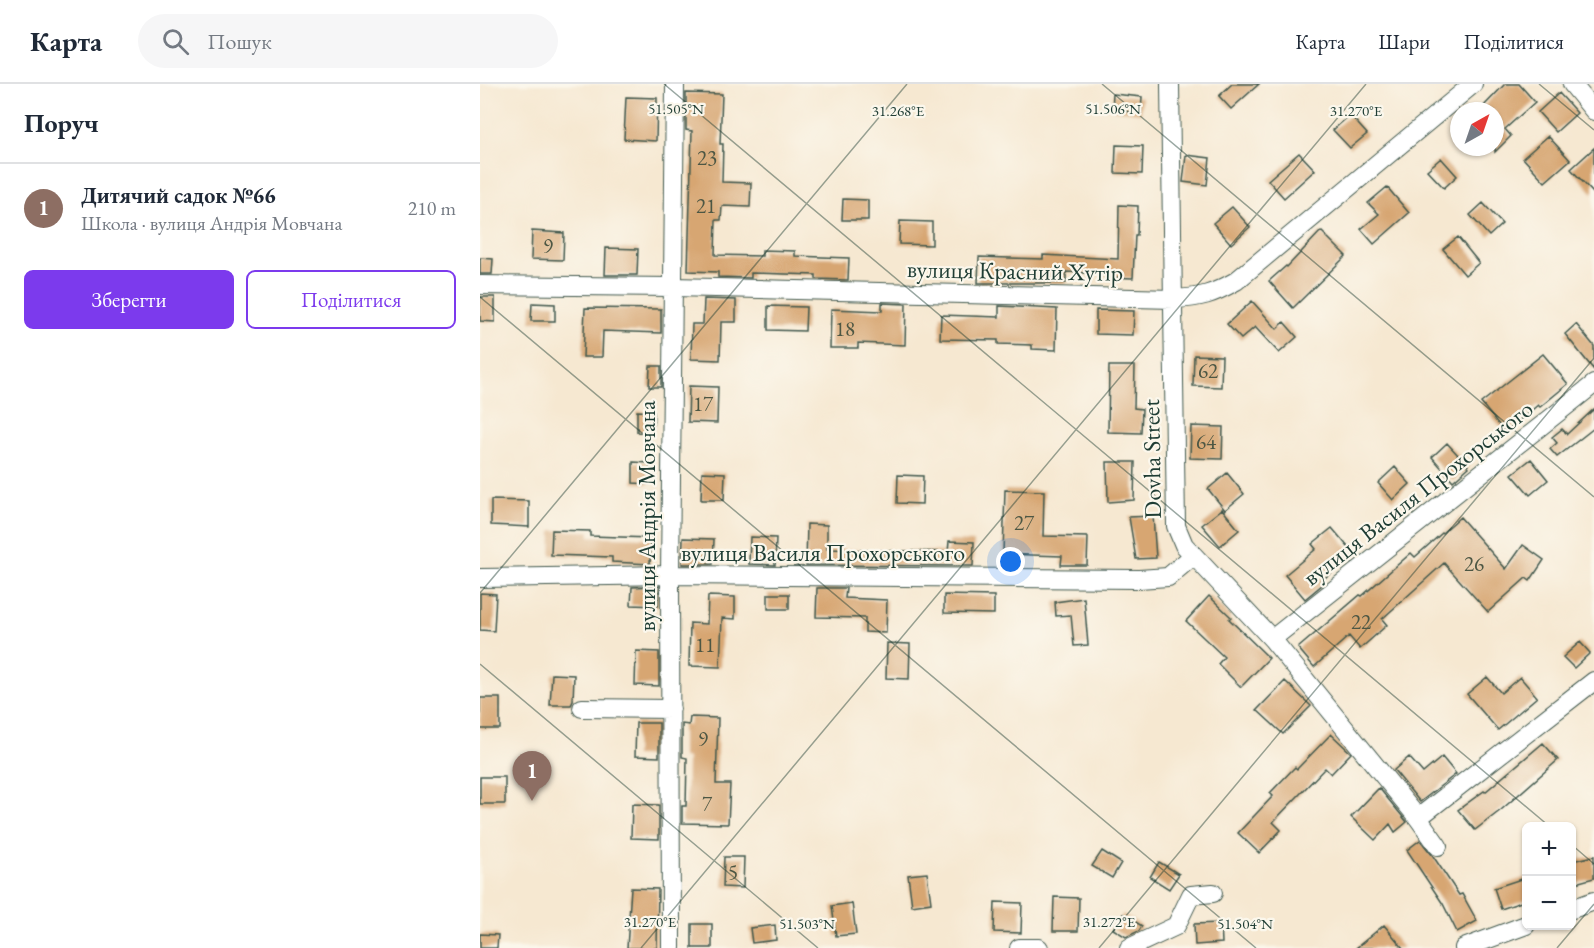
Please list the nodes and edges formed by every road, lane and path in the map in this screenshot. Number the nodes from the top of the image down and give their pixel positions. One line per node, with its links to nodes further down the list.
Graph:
1 (675, 84): 7 (street, вулиця Андрія Мовчана)
2 (1170, 84): 8 (street, Dovha Street)
3 (1473, 84): 8 (street, вулиця Красний Хутір)
4 (1576, 85): 5 (street)
5 (1594, 111)
6 (480, 285): 7 (street, вулиця Красний Хутір)
7 (672, 287): 8 (street, вулиця Красний Хутір); 11 (street, вулиця Андрія Мовчана)
8 (1174, 299): 10 (street, Dovha Street)
9 (1594, 384): 13 (street, вулиця Василя Прохорського)
10 (1193, 556): 11 (street, вулиця Василя Прохорського); 13 (street, Dovha Street)
11 (670, 575): 12 (street, вулиця Василя Прохорського); 16 (street, вулиця Андрія Мовчана)
12 (480, 578)
13 (1272, 639): 17 (street, Dovha Street)
14 (1594, 681): 17 (street)
15 (582, 708): 16 (street)
16 (670, 709): 23 (street, вулиця Андрія Мовчана)
17 (1418, 818): 18 (street, Dovha Street)
18 (1438, 846)
19 (1213, 893): 26 (street)
20 (1594, 901): 21 (street)
21 (1576, 908)
22 (1522, 928): 27 (street)
23 (671, 948)
24 (1019, 948): 25 (street)
25 (1039, 948)
26 (1129, 948)
27 (1464, 948)

